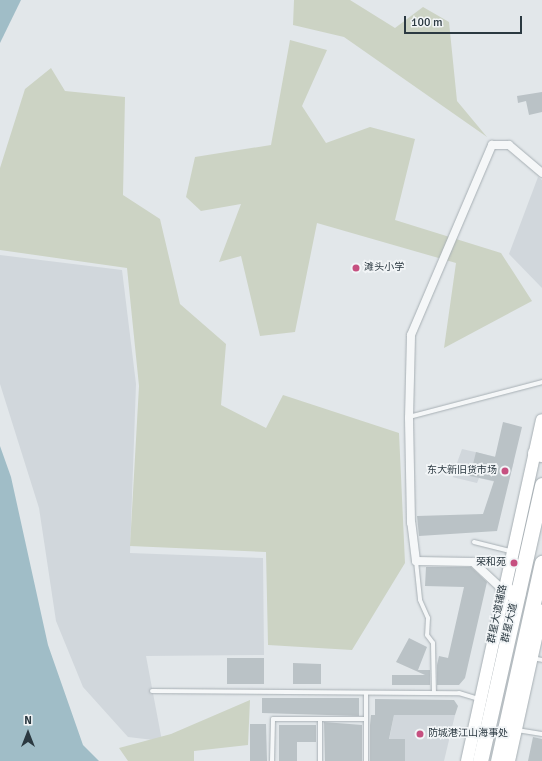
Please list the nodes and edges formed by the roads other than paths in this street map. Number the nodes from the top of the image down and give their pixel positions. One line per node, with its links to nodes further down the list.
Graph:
1 (542, 173): 3 (street)
2 (542, 382): 3 (lane)
3 (408, 418): 9 (street)
4 (542, 420): 5 (street, 群星大道辅路)
5 (538, 453): 8 (street, 群星大道辅路)
6 (542, 485): 11 (highway, 群星大道)
7 (474, 542): 8 (lane)
8 (512, 551): 11 (street, 群星大道辅路)
9 (416, 561): 11 (street); 17 (lane)
10 (542, 563): 12 (highway, 群星大道)
11 (510, 592): 13 (highway, 群星大道); 18 (street, 群星大道辅路)
12 (539, 610): 14 (highway, 群星大道)
13 (504, 650): 14 (highway); 18 (highway, 群星大道)
14 (531, 657): 21 (highway, 群星大道)
15 (152, 691): 16 (lane)
16 (366, 693): 17 (lane); 20 (lane)
17 (434, 693): 18 (lane)
18 (485, 700): 26 (street, 群星大道辅路); 27 (highway, 群星大道)
19 (320, 719): 20 (lane); 23 (lane); 24 (lane)
20 (366, 719): 25 (lane)
21 (509, 729): 22 (lane); 28 (highway, 群星大道); 29 (street)
22 (542, 734)
23 (272, 761)
24 (320, 761)
25 (366, 761)
26 (467, 761)
27 (480, 761)
28 (498, 761)
29 (509, 761)

